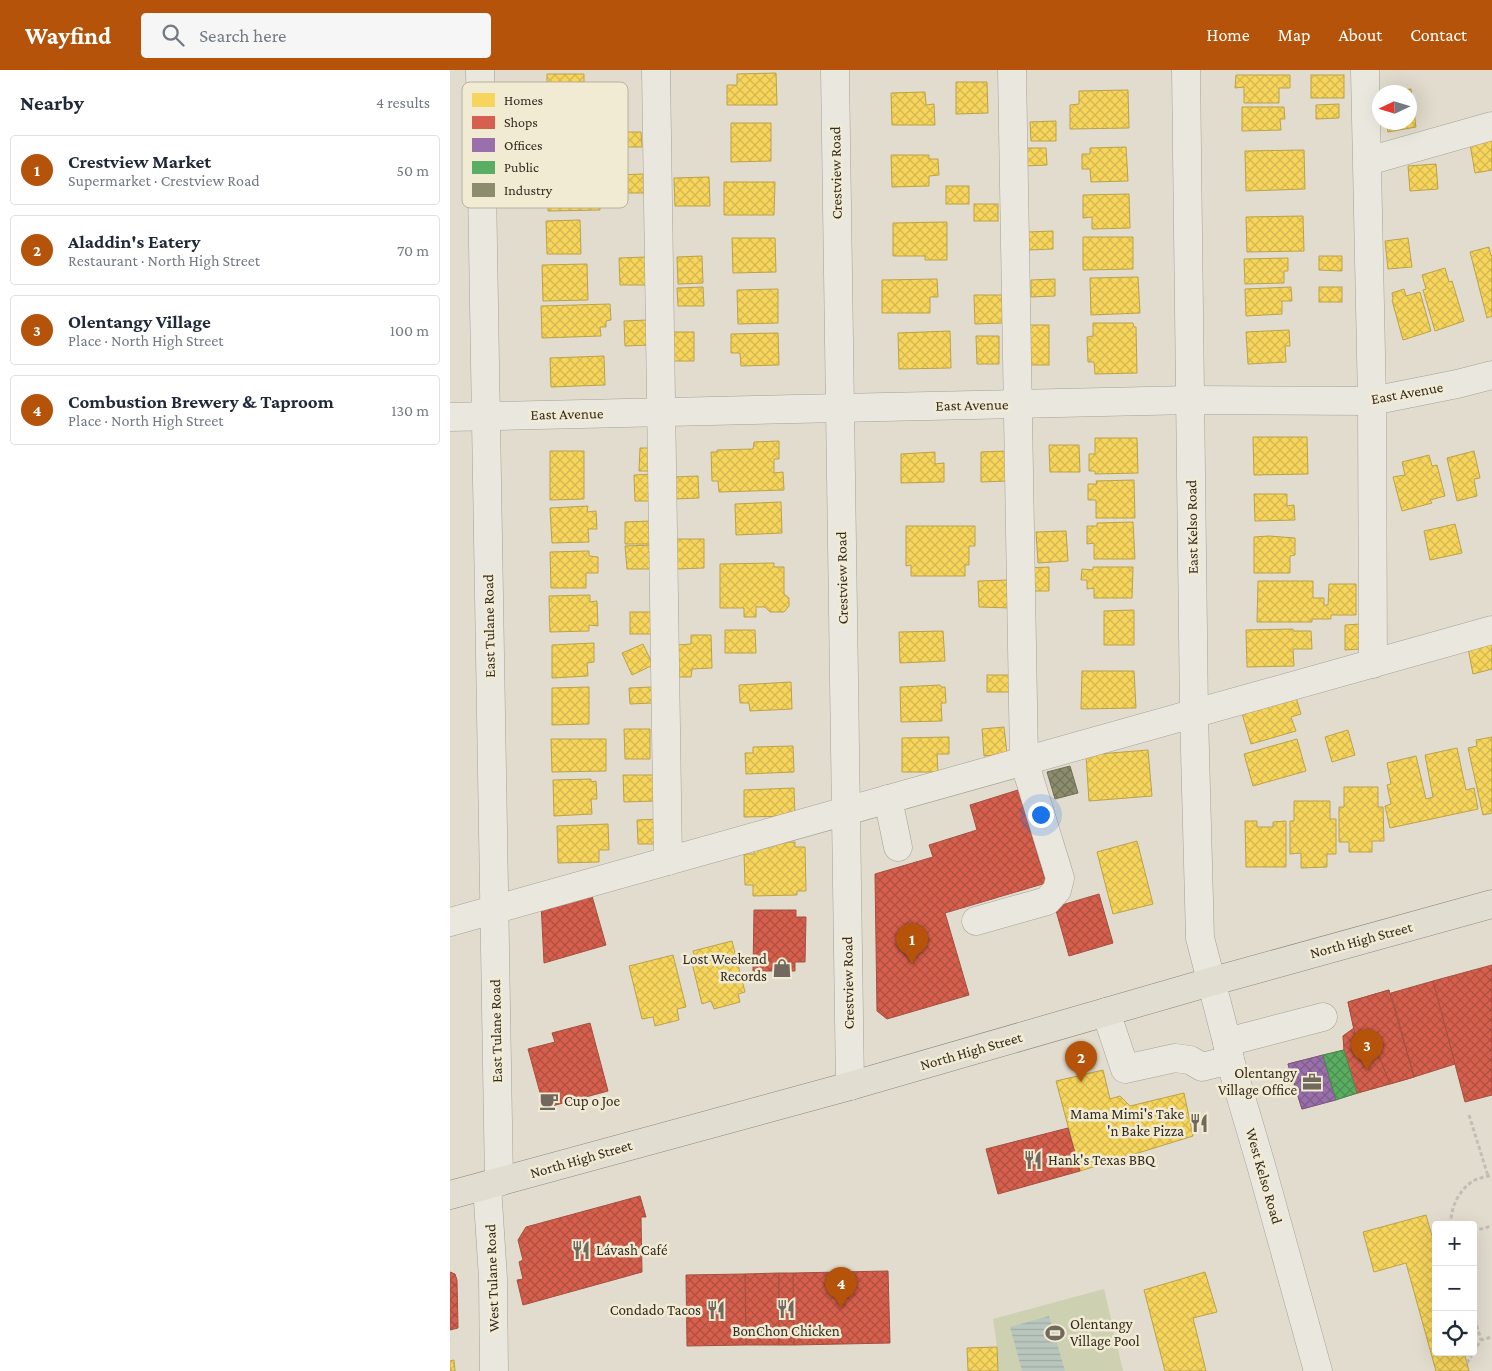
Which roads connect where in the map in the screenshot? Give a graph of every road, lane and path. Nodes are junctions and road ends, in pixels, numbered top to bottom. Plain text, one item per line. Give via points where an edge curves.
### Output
1 (656, 70) edge
2 (835, 70) edge
3 (1012, 70) edge
4 (1186, 70) edge
5 (1365, 70) edge
6 (1492, 126) edge
7 (1368, 161) junction
8 (482, 208) edge
9 (1492, 375) edge
10 (1191, 400) junction
11 (1372, 401) junction
12 (1018, 404) junction
13 (840, 408) junction
14 (661, 412) junction
15 (486, 416) junction
16 (450, 417) edge
17 (1492, 630) edge
18 (1373, 664) junction
19 (1194, 714) junction
20 (1024, 762) junction
21 (888, 799) junction
22 (846, 810) junction
23 (898, 847) dead end
24 (668, 861) junction
25 (1492, 904) edge
26 (494, 909) junction
27 (976, 921) dead end
28 (450, 922) edge
29 (1210, 982) junction
30 (1106, 1012) junction
31 (1323, 1017) dead end
32 (1228, 1051) junction
33 (850, 1086) junction
34 (1470, 1115) dead end
35 (1492, 1175) edge
36 (1488, 1176) junction
37 (493, 1184) junction
38 (450, 1195) edge
39 (1450, 1221) edge
40 (1492, 1226) edge
41 (1477, 1230) edge
42 (1477, 1326) edge
43 (1492, 1337) edge
44 (1481, 1340) junction
45 (1467, 1363) dead end
46 (494, 1371) edge
47 (1318, 1371) edge

1 - 14 street
2 - 13 street, Crestview Road
3 - 12 street
4 - 10 street, East Kelso Road
5 - 7 street
6 - 7 street
7 - 11 street
8 - 15 street, East Tulane Road
9 - 11 street, East Avenue
10 - 11 street, East Avenue
10 - 12 street, East Avenue
10 - 19 street, East Kelso Road
11 - 18 street
12 - 13 street, East Avenue
12 - 20 street
13 - 14 street, East Avenue
13 - 22 street, Crestview Road
14 - 15 street, East Avenue
14 - 24 street
15 - 16 street, East Avenue
15 - 26 street, East Tulane Road
17 - 18 street
18 - 19 street
19 - 20 street
19 - 29 street, East Kelso Road via 1199,922
20 - 21 street
20 - 27 street via 1060,878 1057,890 1047,901
21 - 22 street
21 - 23 street
22 - 24 street
22 - 33 street, Crestview Road
24 - 26 street
25 - 29 main road, North High Street
26 - 28 street
26 - 37 street, East Tulane Road
29 - 30 main road, North High Street
29 - 32 street, West Kelso Road
30 - 32 street via 1125,1069 1175,1058 1190,1060 1202,1067
30 - 33 main road, North High Street
31 - 32 street
32 - 47 street, West Kelso Road
33 - 37 main road, North High Street
34 - 36 path
35 - 36 path
36 - 39 path via 1473,1181 1456,1198
37 - 38 main road, North High Street
37 - 46 street, West Tulane Road
40 - 41 path
42 - 44 path
43 - 44 path
44 - 45 path

